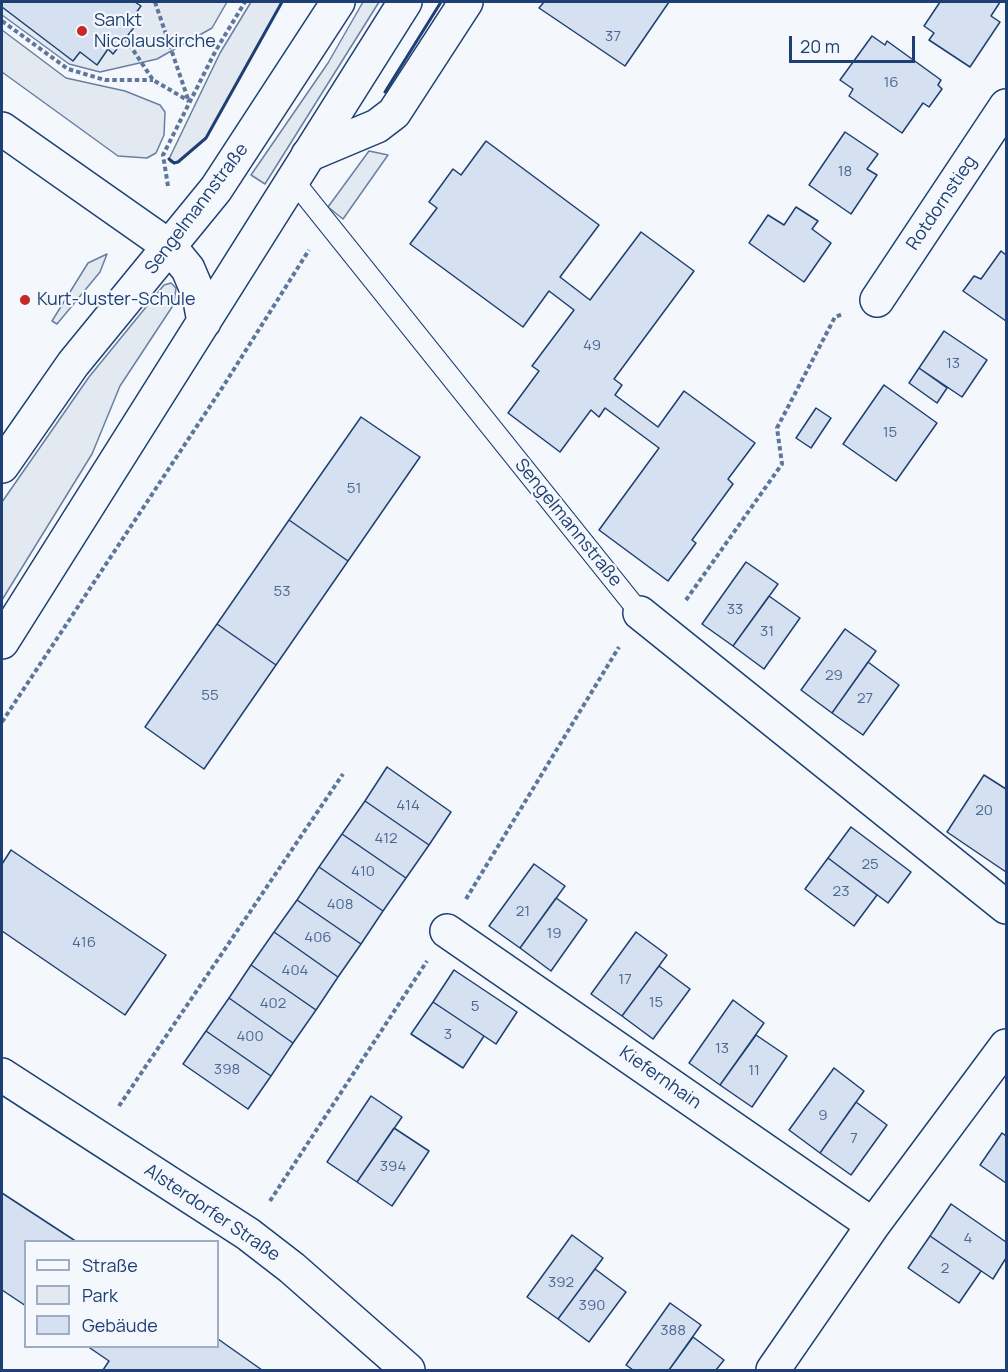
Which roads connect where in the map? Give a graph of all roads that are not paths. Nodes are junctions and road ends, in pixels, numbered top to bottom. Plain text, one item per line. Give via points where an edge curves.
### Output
1 (338, 2) edge
2 (405, 2) edge
3 (466, 2) edge
4 (1006, 106) edge
5 (2, 129) edge
6 (301, 168) junction
7 (170, 247) junction
8 (877, 300) dead end
9 (204, 321) junction
10 (2, 466) edge
11 (640, 613) joint
12 (2, 642) edge
13 (1006, 907) edge
14 (447, 931) dead end
15 (1006, 1046) edge
16 (2, 1075) edge
17 (873, 1225) junction
18 (408, 1371) edge
19 (773, 1371) edge

1 - 7 street, Sengelmannstraße via 235,163
2 - 6 street
3 - 6 street via 394,113
4 - 8 street, Rotdornstieg
5 - 7 street
6 - 9 street
6 - 11 lane, Sengelmannstraße via 326,220
7 - 9 street via 188,269
7 - 10 street, Sengelmannstraße via 73,364
9 - 12 street
11 - 13 street
14 - 17 street, Kiefernhain
15 - 17 street
16 - 18 street, Alsterdorfer Straße via 274,1255
17 - 19 street

